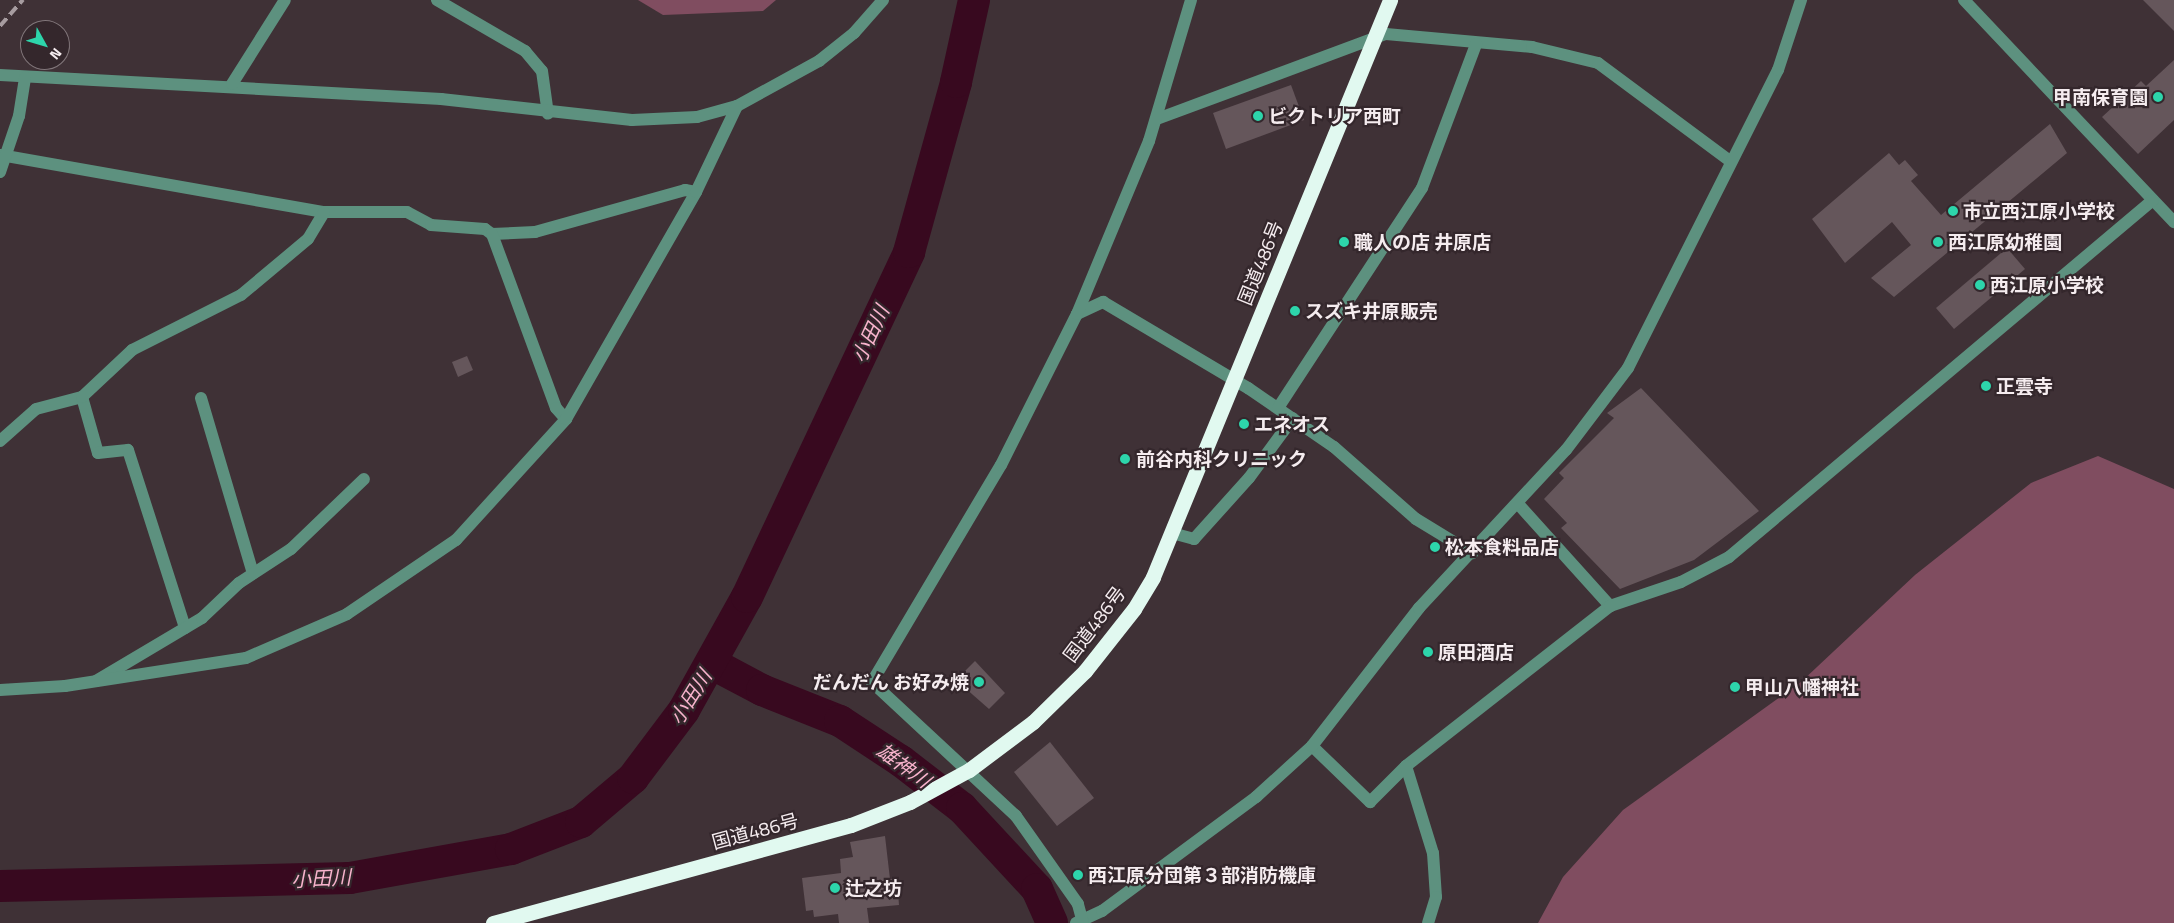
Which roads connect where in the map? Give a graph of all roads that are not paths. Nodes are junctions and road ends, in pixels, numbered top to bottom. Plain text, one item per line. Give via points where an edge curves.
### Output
1 (286, 0) edge
2 (437, 0) edge
3 (883, 0) edge
4 (1191, 0) edge
5 (1390, 0) edge
6 (1801, 0) edge
7 (1964, 0) edge
8 (1374, 38) junction
9 (1476, 44) junction
10 (0, 75) edge
11 (25, 77) junction
12 (232, 84) junction
13 (737, 106) junction
14 (548, 114) junction
15 (1157, 119) junction
16 (3, 156) edge
17 (1730, 161) junction
18 (0, 172) edge
19 (696, 192) junction
20 (2153, 200) junction
21 (324, 212) junction
22 (2174, 222) edge
23 (492, 234) junction
24 (1078, 314) junction
25 (1233, 381) junction
26 (82, 397) junction
27 (201, 398) dead end
28 (1278, 408) junction
29 (1293, 418) junction
30 (566, 419) junction
31 (0, 441) edge
32 (364, 479) dead end
33 (1520, 506) junction
34 (1172, 533) junction
35 (1472, 553) junction
36 (252, 573) junction
37 (1610, 606) junction
38 (185, 628) junction
39 (95, 682) junction
40 (0, 690) edge
41 (1312, 746) junction
42 (1406, 766) junction
43 (965, 772) junction
44 (1080, 922) edge
45 (493, 923) edge
46 (1428, 923) edge

1 - 12 street
2 - 14 street via 525,51 542,71
3 - 13 street via 854,33 819,61
4 - 15 street
5 - 8 highway, 国道486号
6 - 17 street via 1778,70
7 - 20 street
8 - 9 street via 1386,34
8 - 15 street
8 - 25 highway, 国道486号
9 - 17 street via 1532,47 1598,63
9 - 28 street via 1422,188
10 - 11 street
11 - 12 street
11 - 16 street via 19,116
12 - 14 street via 441,99
13 - 14 street via 697,117 641,120
13 - 19 street
15 - 24 street
16 - 18 street
16 - 21 street
17 - 33 street via 1628,368
19 - 23 street via 685,190 535,232
19 - 30 street
20 - 22 street
20 - 37 street via 1729,558 1681,582
21 - 23 street via 407,212 431,225 485,229
21 - 26 street via 308,239 273,271 241,295 132,350
23 - 30 street via 556,408
24 - 25 street via 1102,302
24 - 43 street via 1001,465 872,682
25 - 28 street
25 - 34 highway, 国道486号
26 - 31 street via 36,409
26 - 38 street via 98,453 128,450
27 - 36 street
28 - 29 street
29 - 34 street via 1248,478 1194,539
29 - 35 street via 1334,446 1416,519
30 - 39 street via 456,540 347,614 246,658
32 - 36 street via 291,549
33 - 35 street
33 - 37 street
34 - 43 highway, 国道486号 via 1134,609 1085,671 1033,722
35 - 41 street via 1378,657
36 - 38 street
37 - 42 street
38 - 39 street
39 - 40 street
41 - 42 street via 1370,802
41 - 44 street via 1256,797 1102,911
42 - 46 street via 1433,853 1436,897
43 - 44 street via 1016,816 1061,877
43 - 45 highway, 国道486号 via 910,802 851,825

